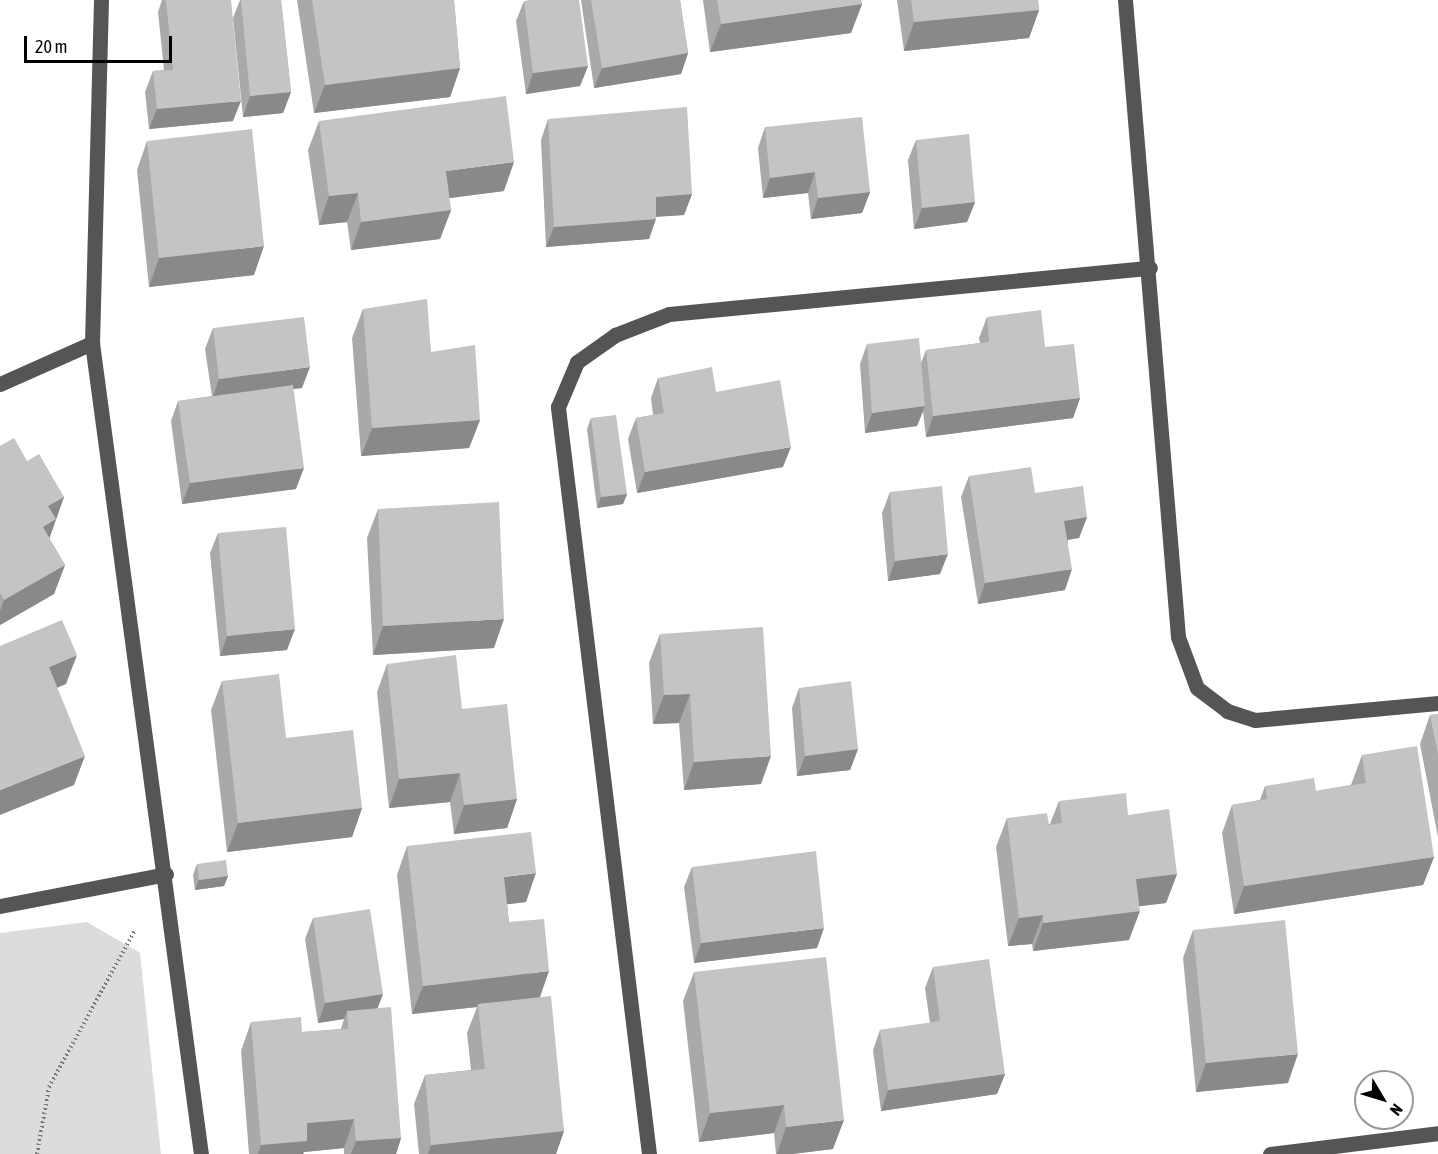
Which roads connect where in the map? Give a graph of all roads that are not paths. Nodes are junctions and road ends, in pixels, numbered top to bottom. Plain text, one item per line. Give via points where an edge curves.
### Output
1 (100, 0) edge
2 (1125, 0) edge
3 (1150, 268) junction
4 (92, 343) junction
5 (0, 384) edge
6 (1438, 703) edge
7 (166, 874) junction
8 (0, 906) edge
9 (1438, 1133) edge
10 (201, 1154) edge
11 (649, 1154) edge
12 (1270, 1154) edge

1 - 4 street
2 - 3 street
3 - 6 street via 1178,637 1197,688 1227,711 1255,720
3 - 11 street via 669,314 615,334 577,362 558,407
4 - 5 street
4 - 7 street
7 - 8 street
7 - 10 street
9 - 12 street

